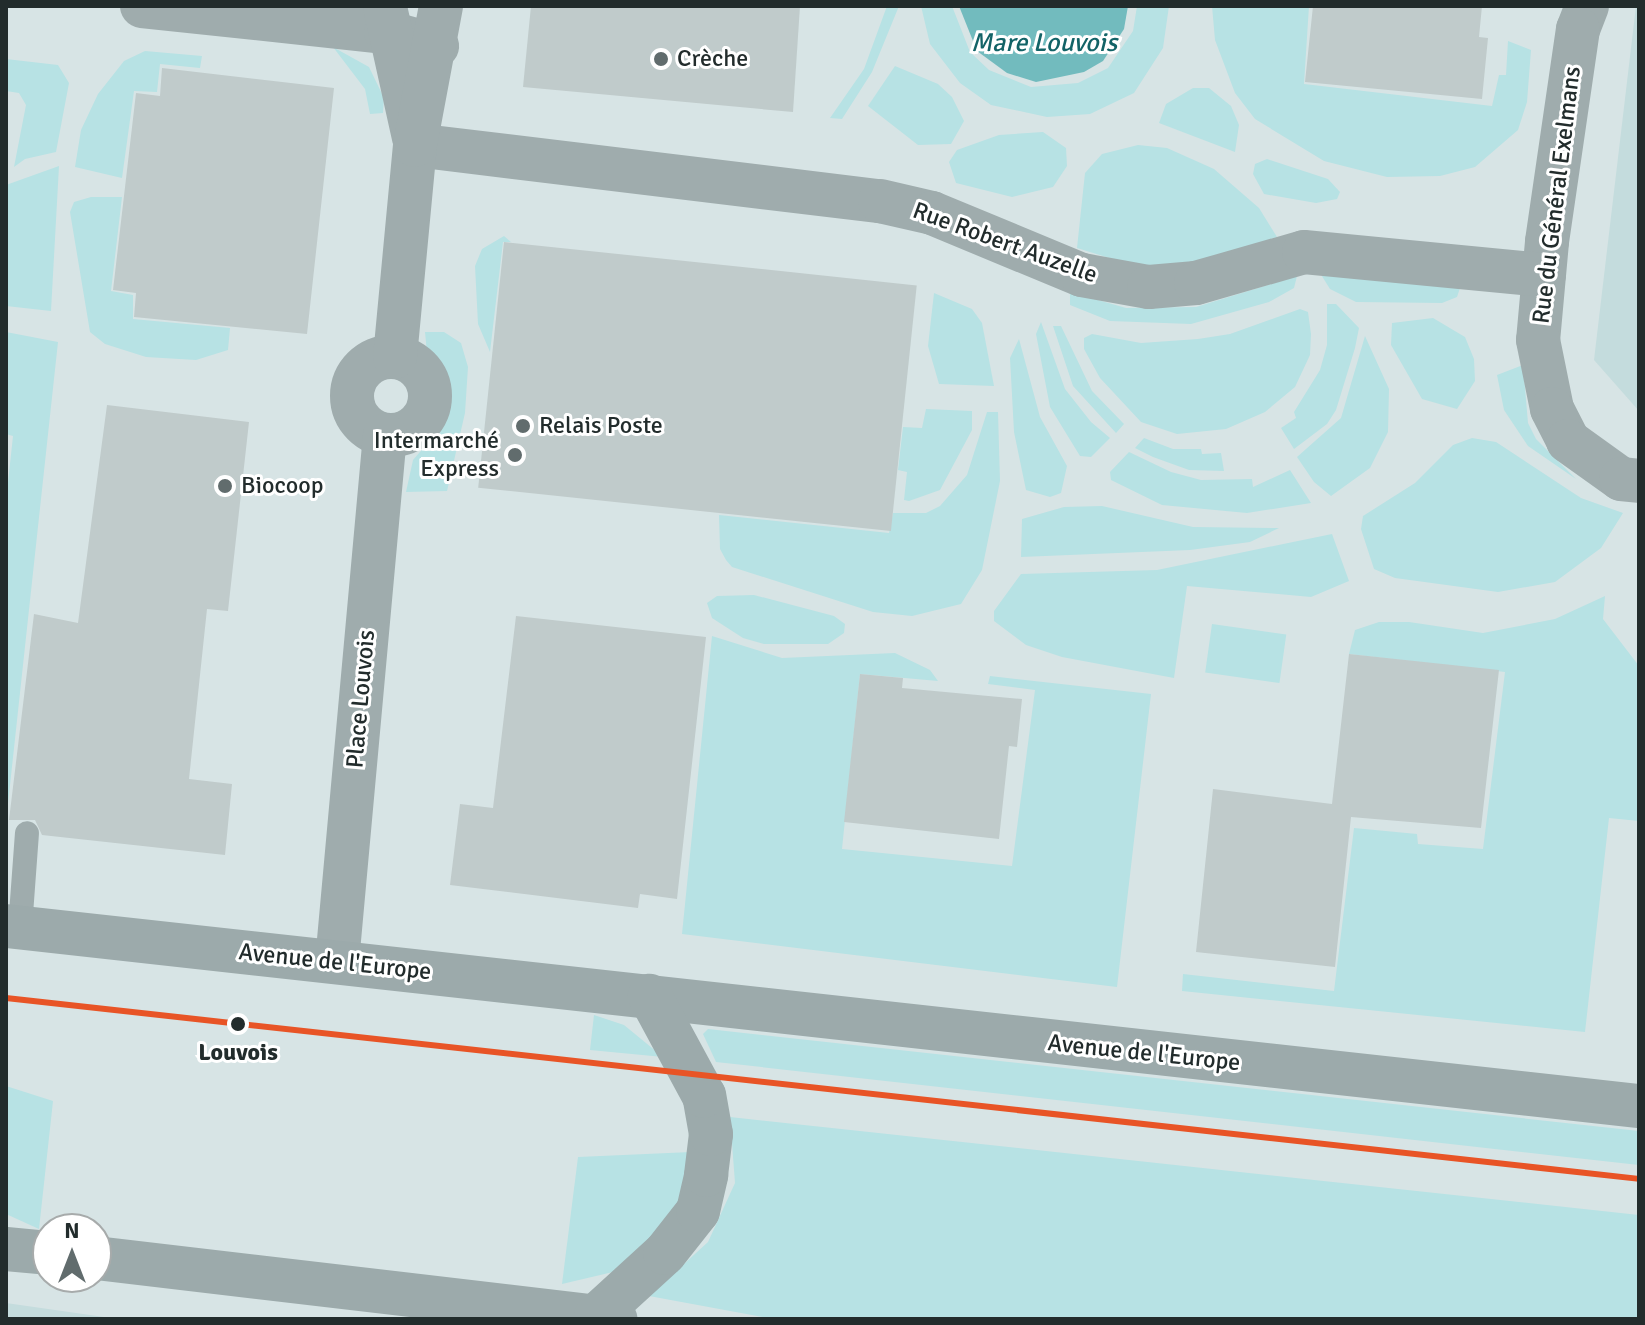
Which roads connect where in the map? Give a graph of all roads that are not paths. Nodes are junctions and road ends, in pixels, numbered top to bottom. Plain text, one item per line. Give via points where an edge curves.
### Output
1 (142, 6) edge
2 (1587, 6) edge
3 (385, 19) edge
4 (439, 26) edge
5 (415, 145) junction
6 (1544, 275) junction
7 (1639, 481) edge
8 (27, 833) dead end
9 (11, 932) edge
10 (337, 962) junction
11 (650, 996) junction
12 (1639, 1106) edge
13 (6, 1249) edge
14 (32, 1251) edge
15 (112, 1260) edge
16 (606, 1317) edge

1 - 3 street
2 - 6 street, Rue du Général Exelmans via 1578,29
3 - 4 street
3 - 5 street
4 - 5 street
5 - 6 street, Rue Robert Auzelle via 880,201 932,213 1082,275 1149,287 1196,283 1304,252
5 - 10 street, Place Louvois via 395,357 369,363 359,372 351,397 361,423 385,435
6 - 7 street, Rue du Général Exelmans via 1538,340 1552,409 1568,441 1621,479
8 - 9 lane
9 - 10 main road, Avenue de l'Europe
10 - 11 main road, Avenue de l'Europe
11 - 12 main road, Avenue de l'Europe
11 - 16 main road via 704,1096 711,1134 706,1175 698,1211
13 - 14 main road
15 - 16 main road

